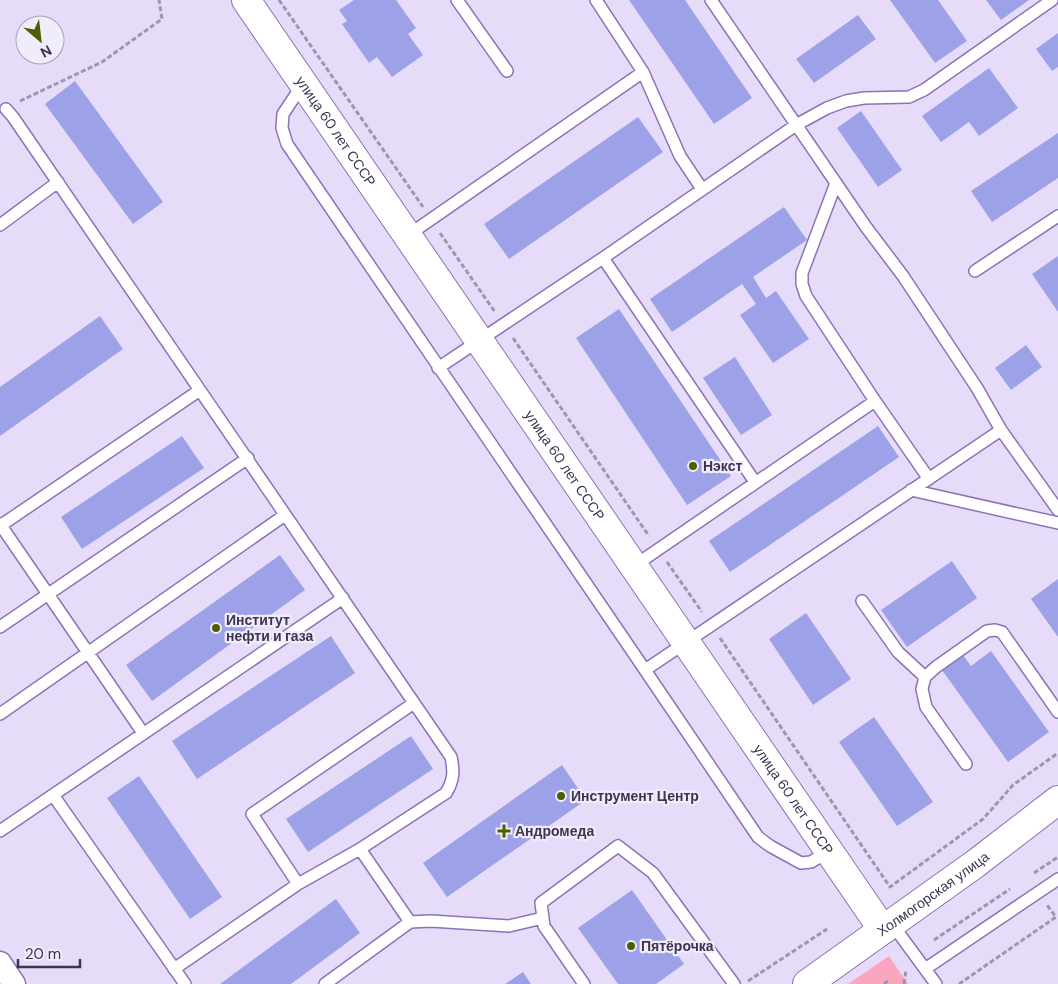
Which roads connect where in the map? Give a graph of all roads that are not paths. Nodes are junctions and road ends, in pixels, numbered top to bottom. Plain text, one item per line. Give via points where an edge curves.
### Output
1 (246, 0) edge
2 (457, 0) edge
3 (596, 0) edge
4 (711, 0) edge
5 (1052, 0) edge
6 (507, 71) dead end
7 (643, 72) junction
8 (303, 84) junction
9 (6, 109) road end
10 (796, 124) junction
11 (58, 182) junction
12 (836, 183) junction
13 (702, 189) junction
14 (1058, 216) edge
15 (0, 225) edge
16 (407, 236) junction
17 (603, 258) junction
18 (975, 271) dead end
19 (479, 341) junction
20 (438, 368) junction
21 (200, 390) junction
22 (875, 401) junction
23 (1001, 430) junction
24 (248, 458) junction
25 (928, 479) junction
26 (755, 482) junction
27 (911, 490) junction
28 (1058, 510) edge
29 (286, 515) junction
30 (1058, 523) edge
31 (0, 525) edge
32 (634, 566) junction
33 (48, 594) junction
34 (343, 598) junction
35 (862, 600) dead end
36 (0, 627) edge
37 (686, 641) junction
38 (88, 654) junction
39 (645, 670) junction
40 (925, 677) junction
41 (414, 702) junction
42 (1058, 712) edge
43 (0, 714) edge
44 (143, 733) junction
45 (966, 764) dead end
46 (53, 795) junction
47 (1058, 800) edge
48 (0, 831) edge
49 (360, 849) junction
50 (830, 851) junction
51 (1058, 879) edge
52 (298, 884) junction
53 (543, 918) junction
54 (410, 922) junction
55 (888, 927) junction
56 (0, 963) edge
57 (174, 969) junction
58 (925, 969) junction
59 (14, 984) edge
60 (185, 984) edge
61 (325, 984) edge
62 (584, 984) edge
63 (734, 984) edge
64 (807, 984) edge
65 (936, 984) edge

1 - 8 main road, улица 60 лет СССР
2 - 6 lane
3 - 7 lane
4 - 10 lane
5 - 10 lane via 924,90 909,97 846,101
7 - 13 lane via 680,156
7 - 16 lane
8 - 16 main road, улица 60 лет СССР
8 - 20 lane via 283,114 282,128 287,144
9 - 11 lane
10 - 12 lane
10 - 13 lane
11 - 15 lane
11 - 21 lane
12 - 22 lane via 802,273 802,284 806,296
12 - 23 lane via 903,276
13 - 17 lane
14 - 18 lane
16 - 19 main road, улица 60 лет СССР
17 - 19 lane
17 - 26 lane
19 - 20 lane
19 - 32 main road, улица 60 лет СССР
20 - 39 lane
21 - 24 lane
21 - 31 lane
22 - 25 lane
22 - 26 lane
23 - 25 lane
23 - 28 lane
24 - 29 lane
24 - 33 lane
25 - 27 lane
26 - 32 lane
27 - 30 lane
27 - 37 lane
29 - 34 lane
29 - 38 lane
31 - 33 lane
32 - 37 main road, улица 60 лет СССР
33 - 36 lane
33 - 38 lane
34 - 41 lane
34 - 44 lane
35 - 40 lane via 898,652
37 - 39 lane
37 - 50 main road, улица 60 лет СССР
38 - 43 lane
38 - 44 lane
39 - 50 lane via 758,837 800,863 811,862
40 - 42 lane via 987,631 995,630 1002,632
40 - 45 lane via 922,689 926,707
41 - 49 lane via 451,757 452,782 446,793
41 - 52 lane via 252,814
44 - 46 lane
46 - 48 lane
46 - 57 lane
47 - 55 main road, Холмогорская улица
49 - 52 lane
49 - 54 lane
50 - 55 main road, улица 60 лет СССР
51 - 58 lane
52 - 57 lane
53 - 54 lane via 509,926
53 - 62 lane via 544,926
53 - 63 lane via 541,903 618,846 653,873
54 - 61 lane
55 - 58 lane
55 - 64 main road, Холмогорская улица
56 - 59 street
57 - 60 lane
58 - 65 lane

